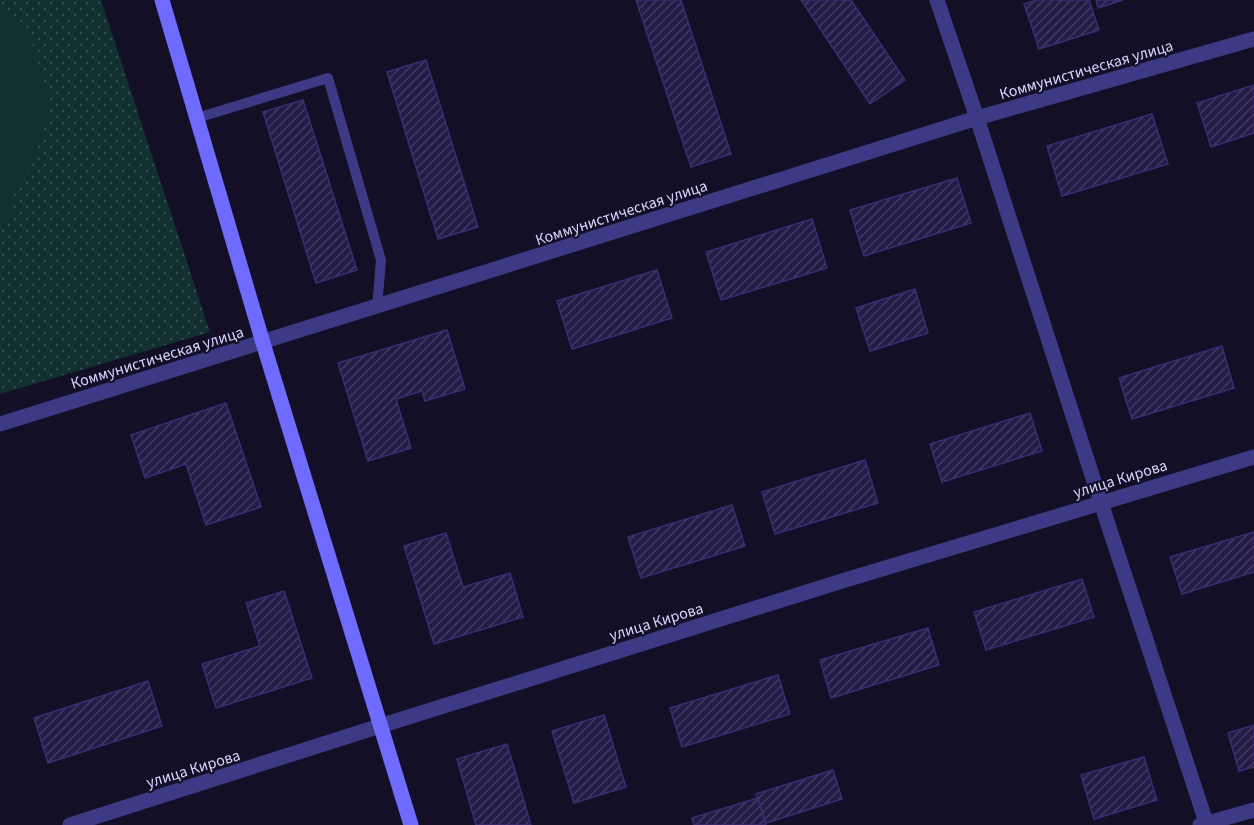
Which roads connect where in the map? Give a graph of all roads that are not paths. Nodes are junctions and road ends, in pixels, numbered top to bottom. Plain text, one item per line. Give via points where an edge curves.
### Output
1 (162, 0) edge
2 (937, 0) edge
3 (1254, 39) edge
4 (197, 118) junction
5 (977, 118) junction
6 (377, 308) junction
7 (263, 343) junction
8 (0, 424) edge
9 (1254, 457) edge
10 (1101, 503) junction
11 (380, 726) junction
12 (1254, 810) edge
13 (1205, 824) edge
14 (70, 825) edge
15 (411, 825) edge

1 - 4 main road
2 - 5 street
3 - 5 street, Коммунистическая улица
4 - 6 lane via 328,78 381,260
4 - 7 main road
5 - 6 street, Коммунистическая улица
5 - 10 street
6 - 7 street, Коммунистическая улица
7 - 8 street, Коммунистическая улица
7 - 11 main road
9 - 10 street, улица Кирова
10 - 11 street, улица Кирова
10 - 13 street
11 - 14 street, улица Кирова
11 - 15 main road
12 - 13 street

